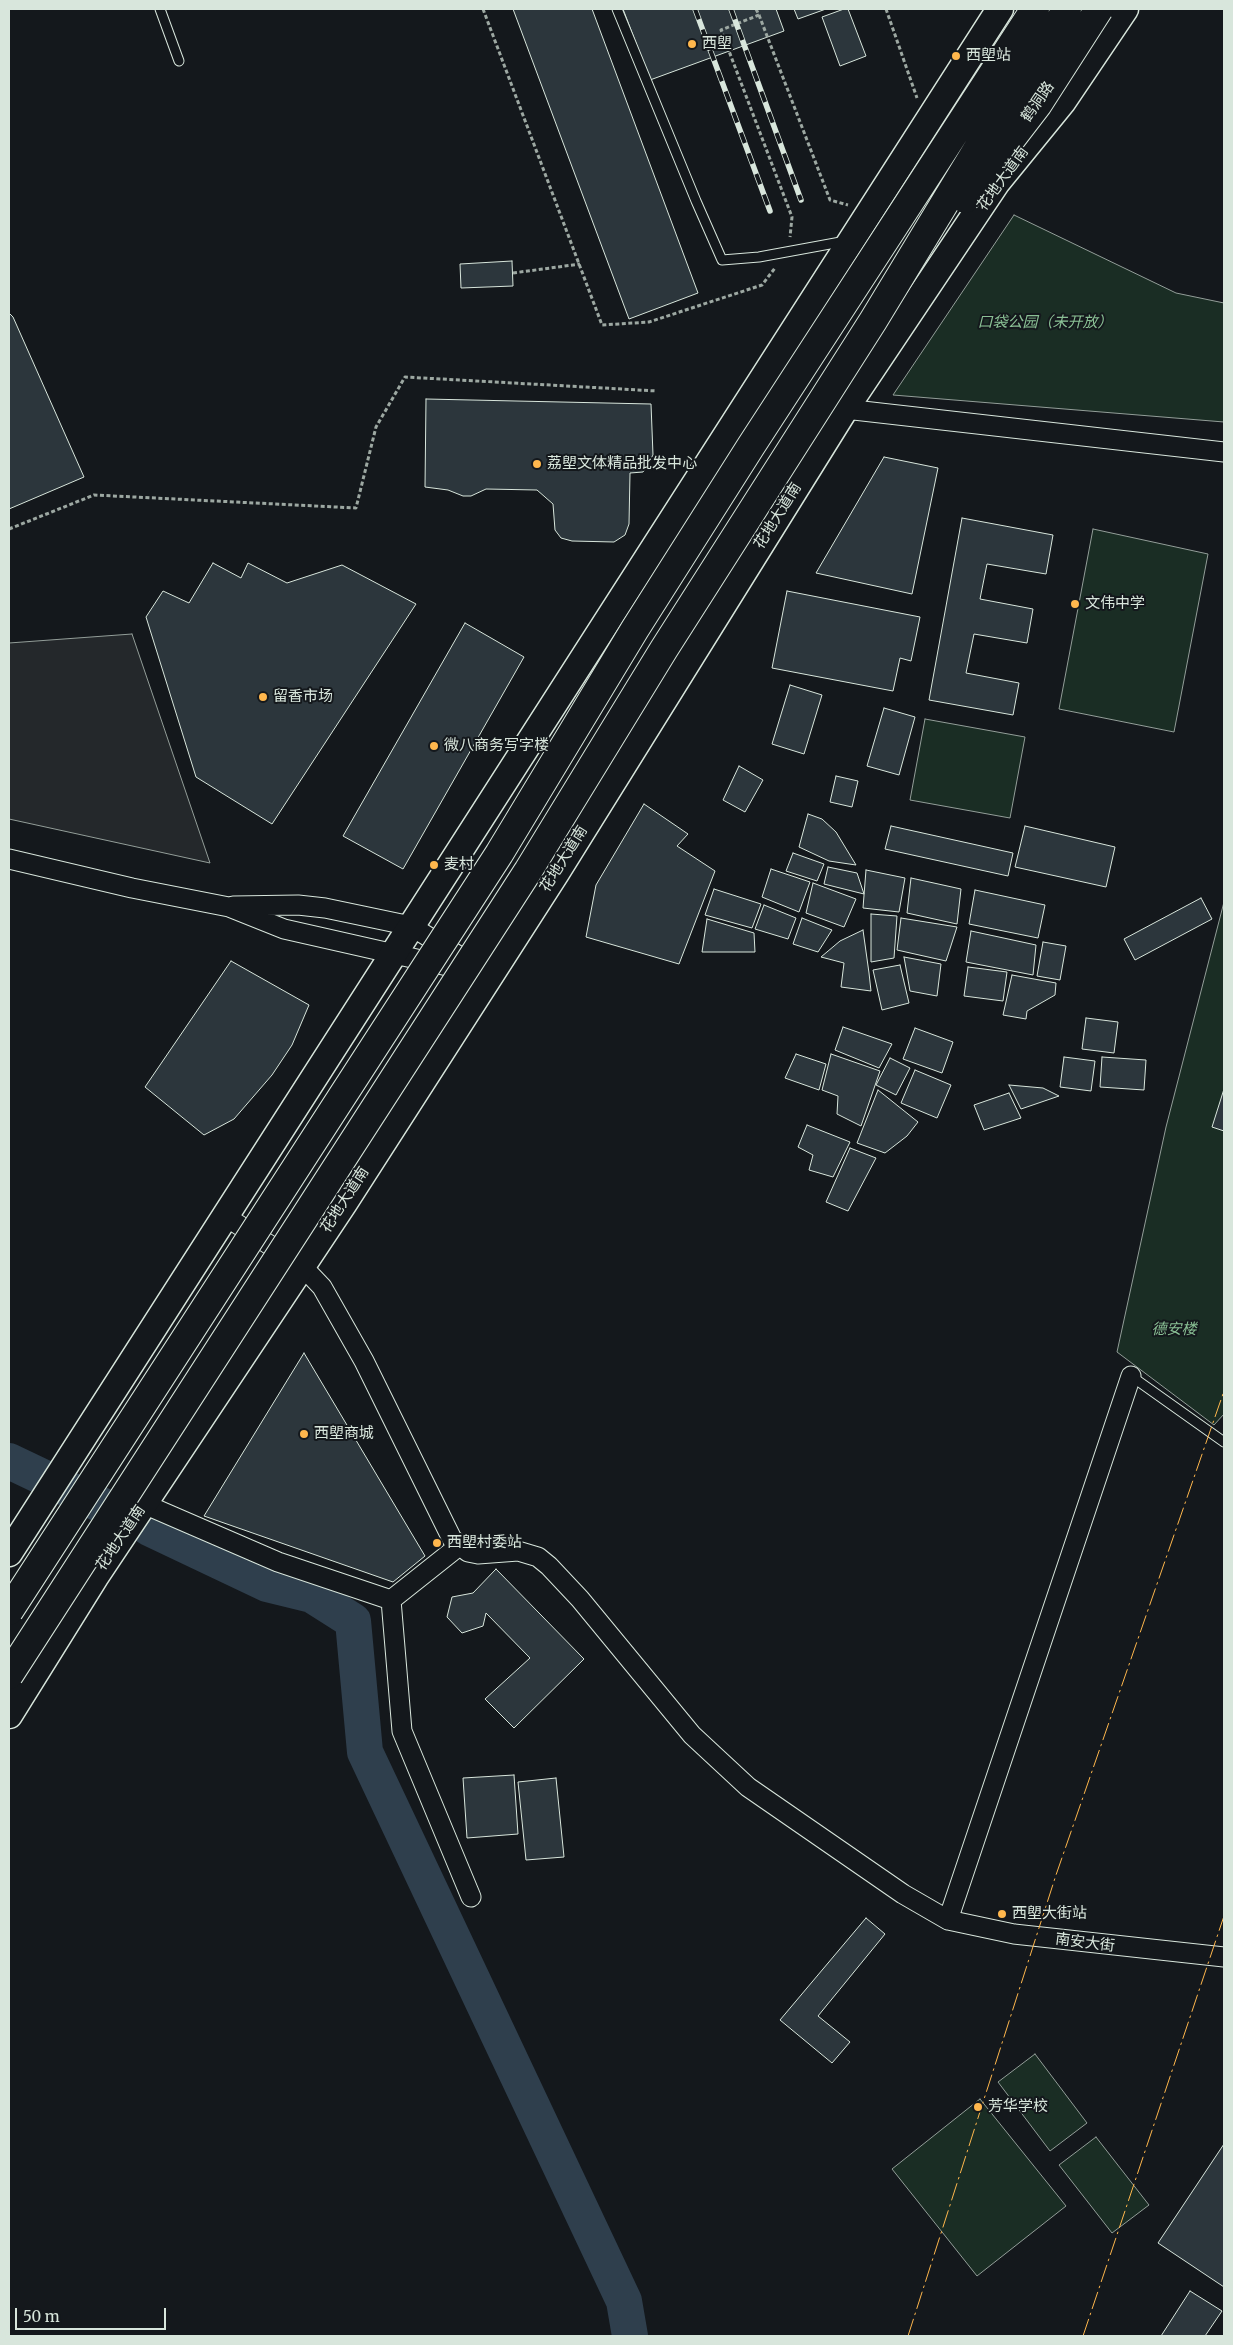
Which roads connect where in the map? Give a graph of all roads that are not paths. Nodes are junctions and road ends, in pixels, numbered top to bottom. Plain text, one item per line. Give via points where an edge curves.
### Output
1 (160, 9) edge
2 (618, 9) edge
3 (1000, 9) edge
4 (1035, 9) edge
5 (1067, 9) edge
6 (1099, 9) edge
7 (1125, 9) edge
8 (975, 48) junction
9 (180, 61) dead end
10 (943, 97) junction
11 (1063, 100) junction
12 (852, 240) junction
13 (880, 309) junction
14 (845, 409) junction
15 (1224, 452) edge
16 (9, 859) edge
17 (229, 906) junction
18 (411, 926) junction
19 (393, 954) junction
20 (490, 975) junction
21 (225, 1216) junction
22 (302, 1266) junction
23 (1131, 1376) joint
24 (1224, 1442) edge
25 (144, 1504) junction
26 (459, 1546) junction
27 (11, 1550) edge
28 (391, 1600) junction
29 (9, 1611) edge
30 (9, 1675) edge
31 (9, 1715) edge
32 (471, 1897) dead end
33 (948, 1920) junction
34 (1224, 1957) edge

1 - 9 lane
2 - 12 lane via 722,260
3 - 8 main road, 花地大道南
4 - 29 main road, bridge via 751,446 635,629 499,854
5 - 8 street, 花地大道南 via 1020,78 1002,90 994,92 977,85 970,67
5 - 13 main road, 花地大道南, bridge
6 - 13 main road, 鹤洞路, bridge via 1038,104
7 - 11 main road, 花地大道南
8 - 10 main road, 花地大道南
10 - 11 main road via 984,120 999,123 1045,113
10 - 12 main road, 花地大道南
11 - 14 main road, 花地大道南 via 997,182
12 - 18 main road, 花地大道南
13 - 30 main road, 花地大道南, bridge via 664,649 528,871
14 - 15 street
14 - 20 main road, 花地大道南
16 - 17 street via 132,888
17 - 18 street via 298,905
17 - 19 street via 284,929
18 - 19 main road, 花地大道南
18 - 20 street
19 - 20 street
19 - 21 main road, 花地大道南
20 - 22 main road, 花地大道南
21 - 22 street
21 - 27 main road, 花地大道南
22 - 25 main road, 花地大道南
22 - 26 street via 322,1288 346,1326 452,1539
23 - 24 lane
23 - 33 street
25 - 28 street via 278,1562
25 - 31 main road, 花地大道南
26 - 28 street
26 - 33 street, 南安大街 via 478,1554 518,1551 538,1557 580,1598 686,1729 716,1760 748,1787 903,1894
28 - 32 street via 402,1731
33 - 34 street, 南安大街 via 1014,1934

